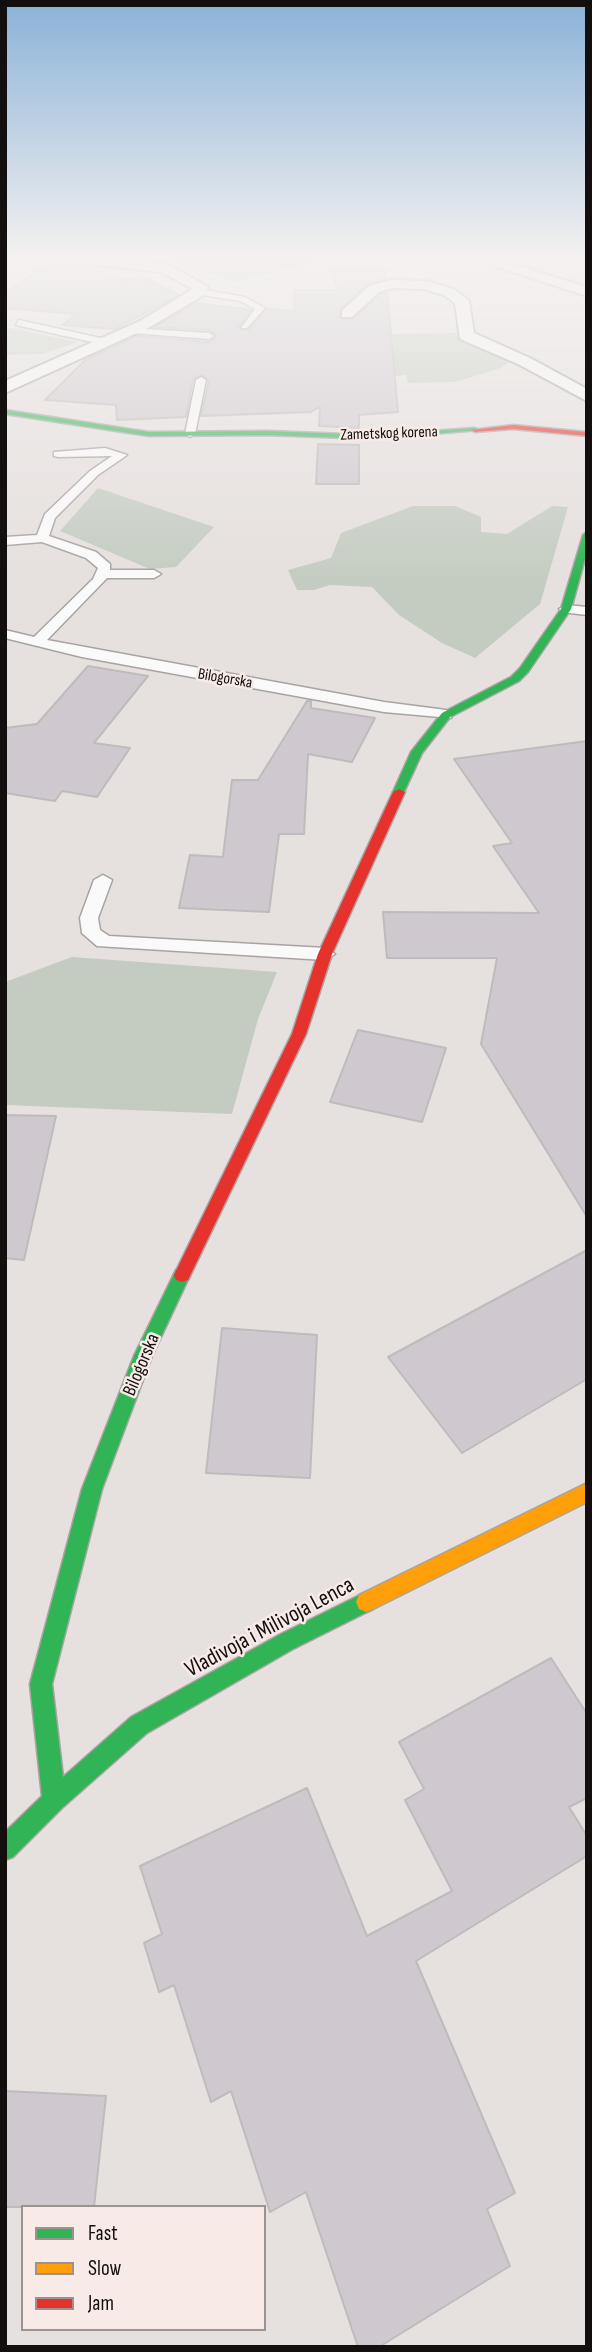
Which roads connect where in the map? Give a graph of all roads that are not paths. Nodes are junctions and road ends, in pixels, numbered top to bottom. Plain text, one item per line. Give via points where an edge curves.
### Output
1 (58, 364) edge
2 (531, 364) edge
3 (201, 380) dead end
4 (5, 388) edge
5 (587, 396) edge
6 (5, 412) edge
7 (190, 434) junction
8 (587, 434) edge
9 (58, 454) dead end
10 (587, 535) edge
11 (41, 538) junction
12 (5, 541) edge
13 (103, 574) junction
14 (154, 574) dead end
15 (566, 609) junction
16 (587, 611) edge
17 (5, 635) edge
18 (37, 642) junction
19 (446, 715) junction
20 (103, 880) dead end
21 (325, 954) junction
22 (587, 1492) edge
23 (54, 1800) junction
24 (5, 1849) edge

1 - 4 street
2 - 5 street
3 - 7 lane
6 - 7 street, Zametskog korena via 118,431
7 - 8 street, Zametskog korena via 373,437 526,427
9 - 11 lane via 105,451 121,455 94,473 49,517
10 - 15 street, Bilogorska
11 - 12 lane
11 - 13 lane via 92,555 105,567
13 - 14 lane
13 - 18 lane
15 - 16 lane
15 - 19 street, Bilogorska via 515,679
17 - 18 lane, Bilogorska
18 - 19 lane, Bilogorska
19 - 21 street, Bilogorska via 417,752
20 - 21 lane via 89,918 91,933 104,942
21 - 23 street, Bilogorska via 299,1034 144,1356 92,1489 41,1684
22 - 23 street, Vladivoja i Milivoja Lenca via 286,1642 139,1725
23 - 24 street, Vladivoja i Milivoja Lenca

